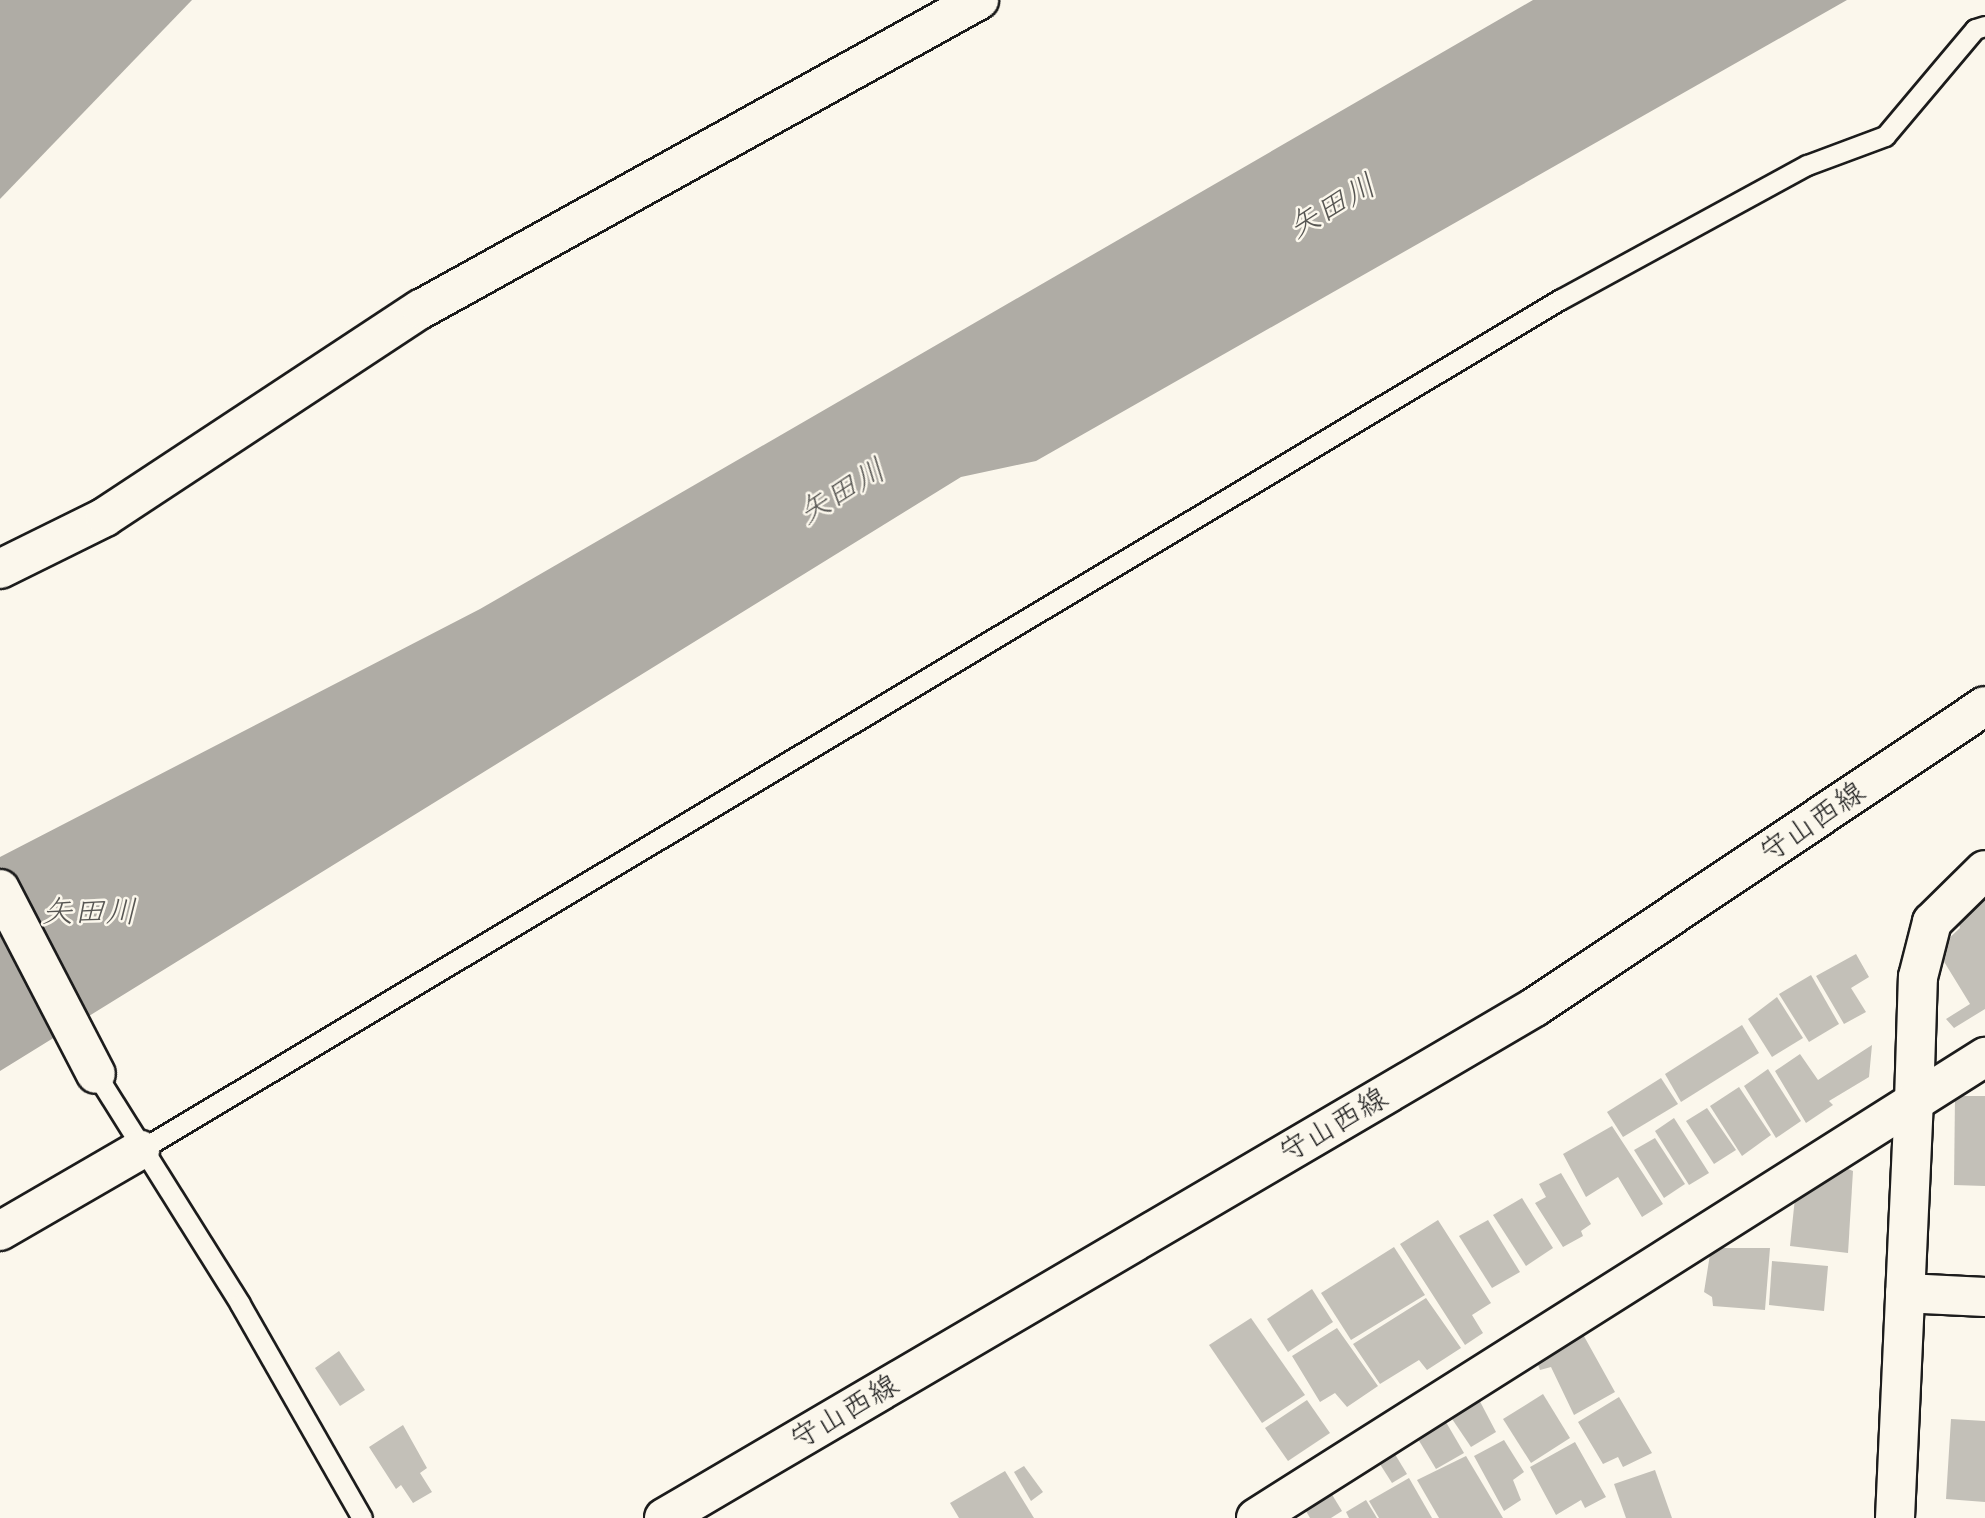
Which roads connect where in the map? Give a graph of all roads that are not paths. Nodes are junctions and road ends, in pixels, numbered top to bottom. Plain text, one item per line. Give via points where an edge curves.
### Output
1 (979, 0) edge
2 (1985, 26) edge
3 (0, 569) edge
4 (1985, 706) edge
5 (1985, 870) edge
6 (0, 889) edge
7 (1985, 1056) edge
8 (96, 1074) joint
9 (1914, 1102) junction
10 (140, 1150) junction
11 (0, 1231) edge
12 (1905, 1293) junction
13 (1985, 1297) edge
14 (362, 1518) edge
15 (664, 1518) edge
16 (1256, 1518) edge
17 (1895, 1518) edge

1 - 3 street via 421,309 105,517
2 - 10 lane via 1975,29 1885,136 1807,165 1561,299
4 - 15 street, 守山西線 via 1535,1007
5 - 9 street via 1932,922 1918,977
6 - 8 street
7 - 9 street
8 - 10 lane
9 - 12 street
9 - 16 street
10 - 11 street
10 - 14 lane via 240,1304
12 - 13 street
12 - 17 street

